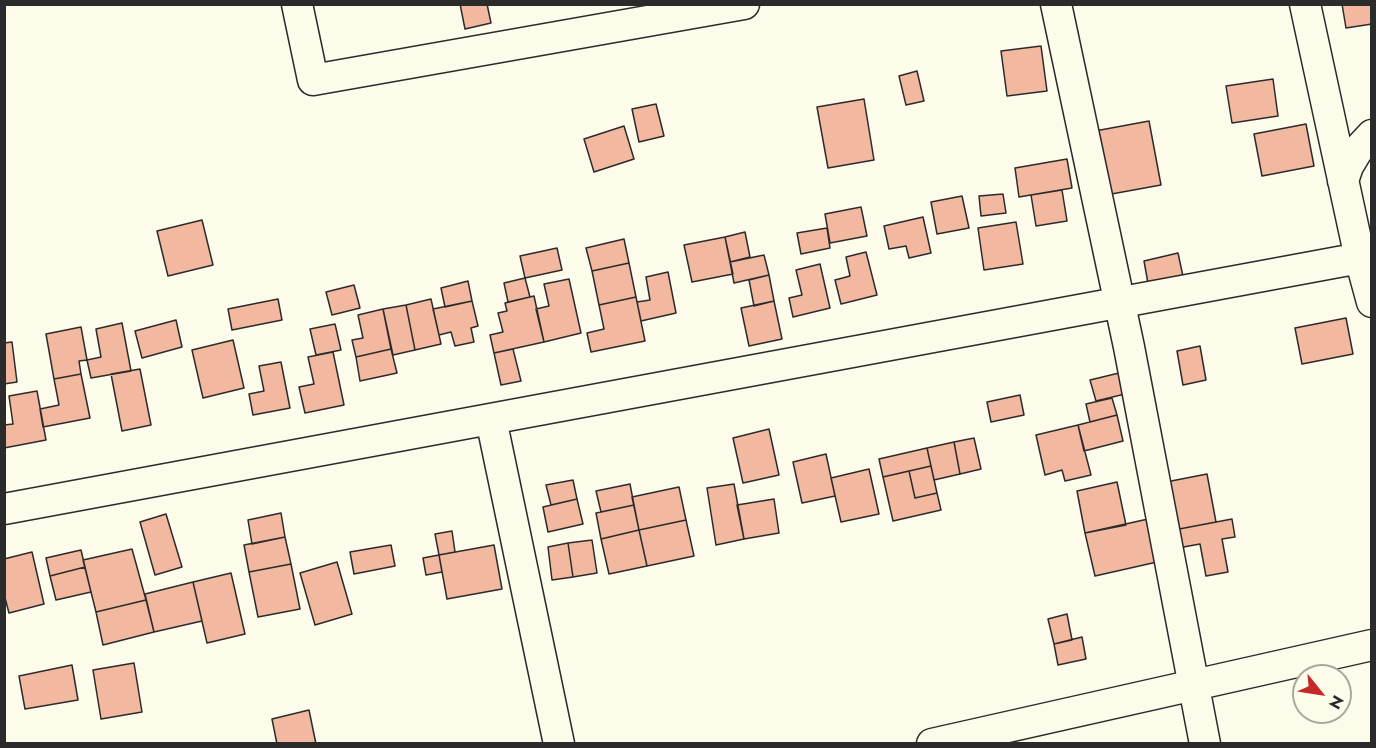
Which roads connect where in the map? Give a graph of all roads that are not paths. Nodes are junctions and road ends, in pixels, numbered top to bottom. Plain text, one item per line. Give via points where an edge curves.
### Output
1 (297, 4) edge
2 (744, 4) edge
3 (1056, 4) edge
4 (1305, 4) edge
5 (694, 9) edge
6 (1371, 135) edge
7 (1343, 181) junction
8 (1360, 258) junction
9 (1120, 302) junction
10 (1371, 302) edge
11 (491, 419) junction
12 (4, 509) edge
13 (1371, 645) edge
14 (1193, 685) junction
15 (559, 744) edge
16 (932, 744) edge
17 (1205, 744) edge

1 - 5 street via 313,81
2 - 5 street
3 - 9 street
4 - 7 street
6 - 7 street via 1348,166
7 - 8 street
8 - 9 street
8 - 10 street
9 - 11 street
9 - 14 street
11 - 12 street
11 - 15 street
13 - 14 street
14 - 16 street
14 - 17 street

